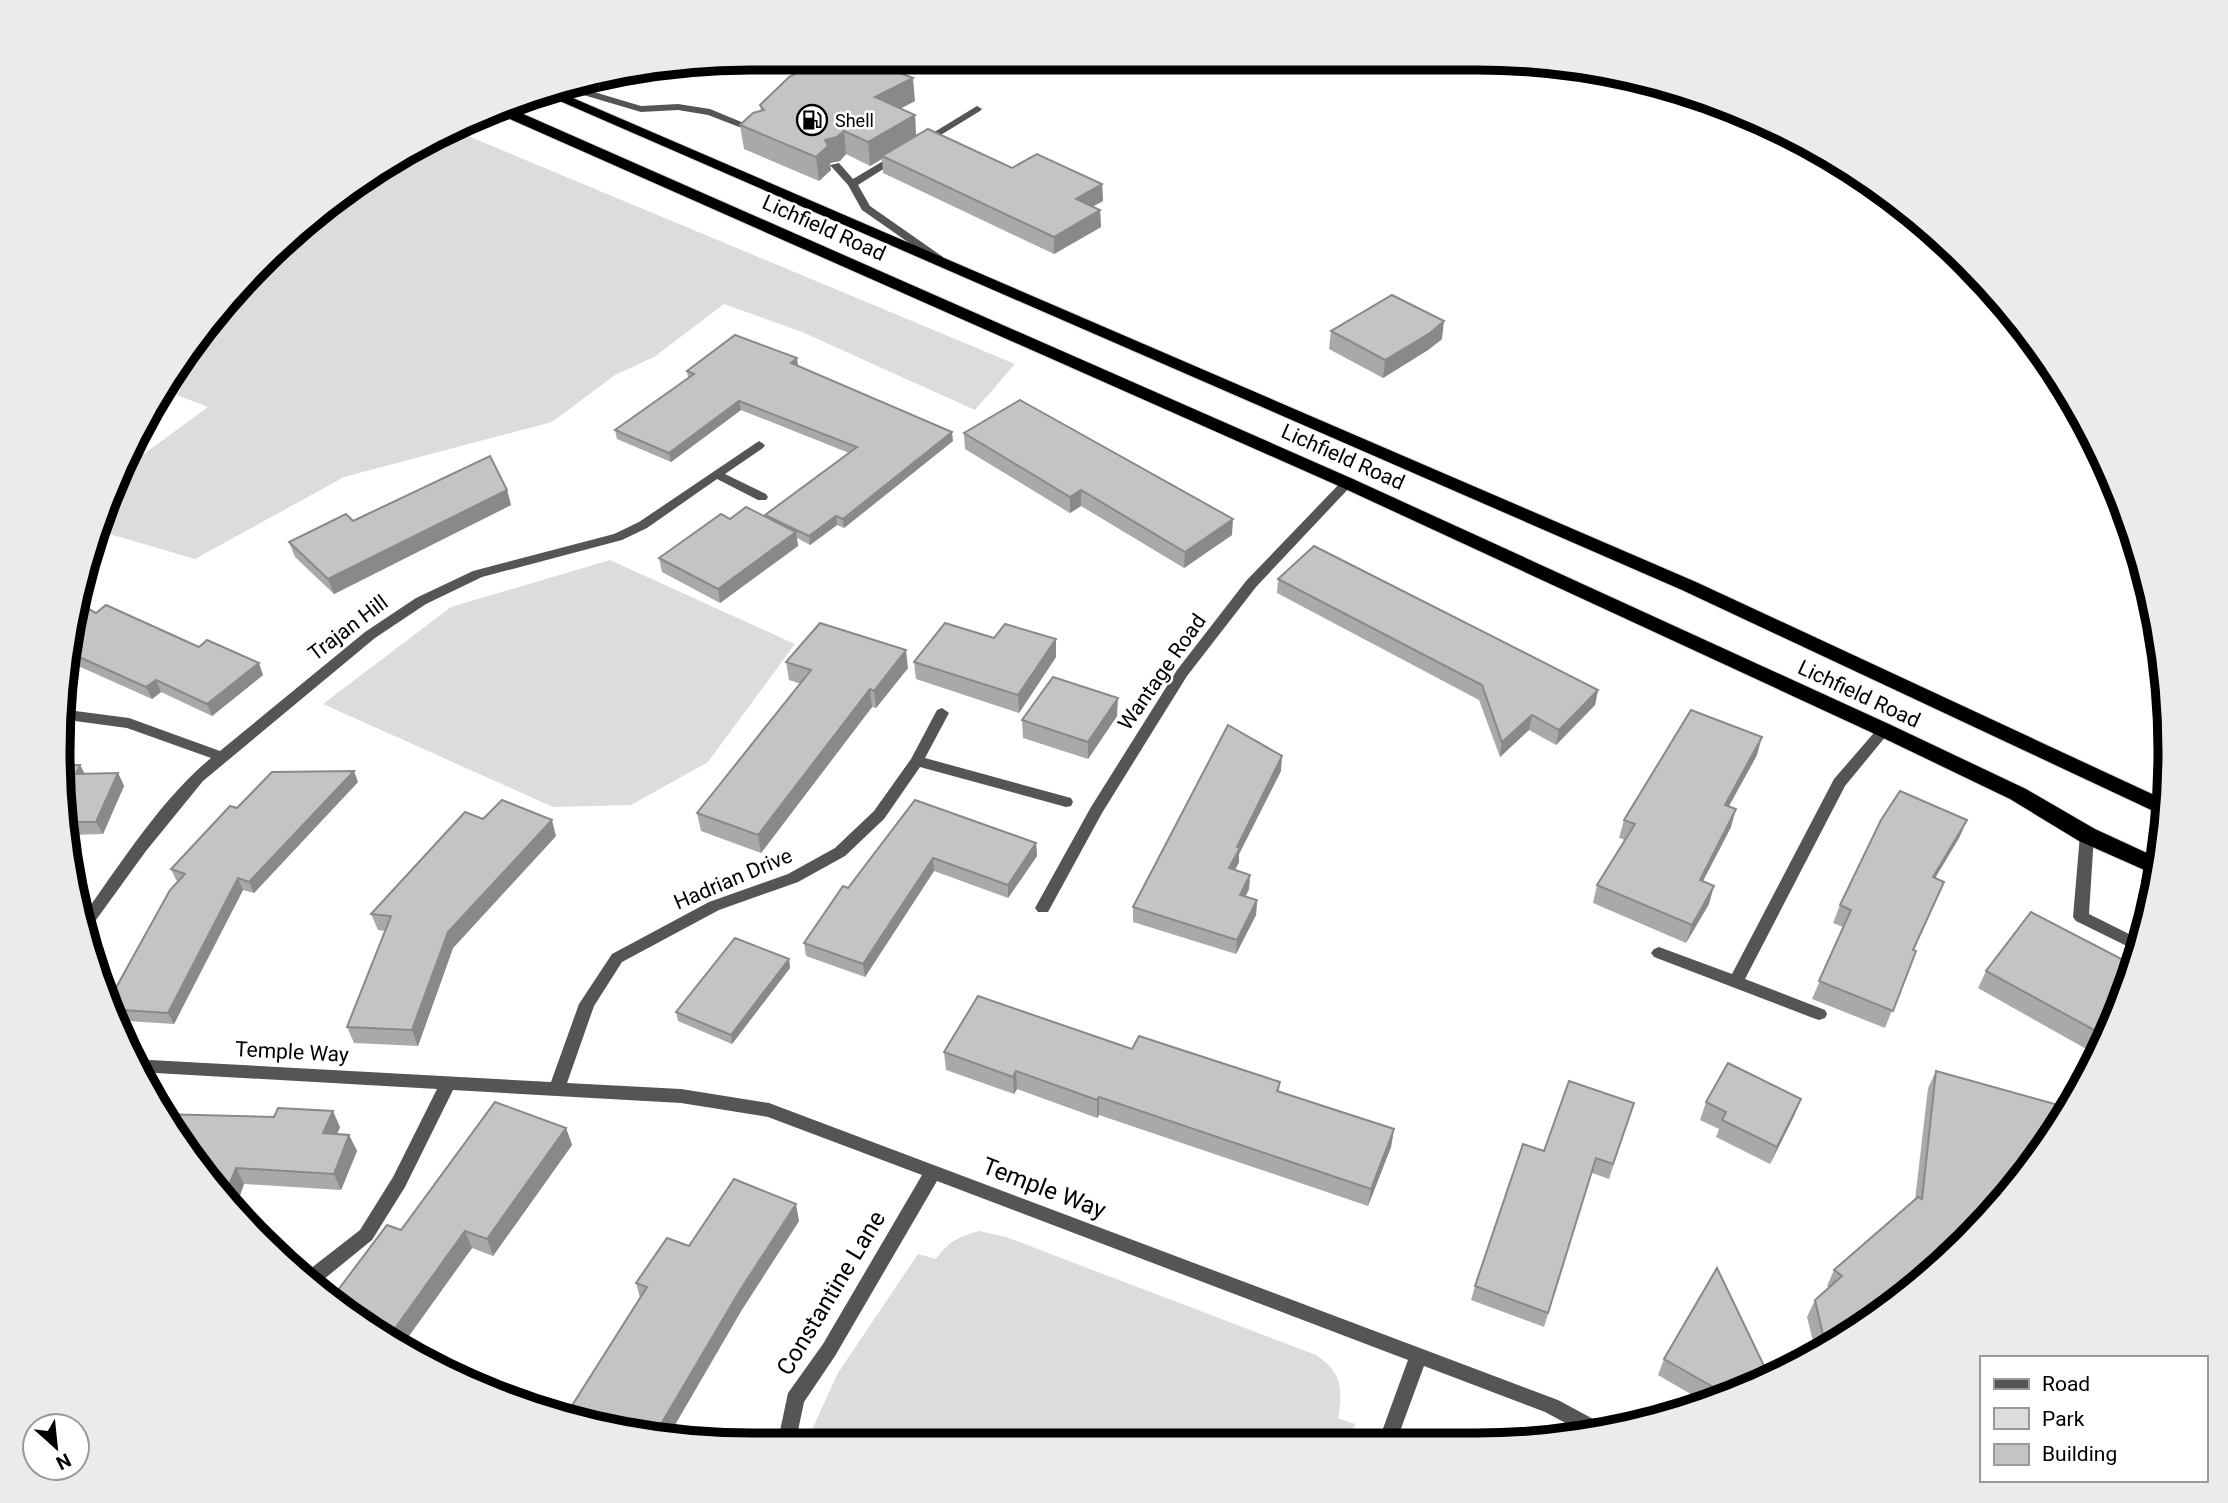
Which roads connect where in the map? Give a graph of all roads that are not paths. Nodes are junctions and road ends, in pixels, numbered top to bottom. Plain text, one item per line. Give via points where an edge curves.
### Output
1 (582, 91) edge
2 (560, 98) edge
3 (977, 109) dead end
4 (511, 114) edge
5 (760, 132) edge
6 (835, 165) edge
7 (852, 184) junction
8 (952, 267) junction
9 (759, 444) dead end
10 (716, 474) junction
11 (1347, 483) junction
12 (762, 497) dead end
13 (942, 713) dead end
14 (71, 715) edge
15 (1884, 730) junction
16 (220, 756) junction
17 (917, 761) junction
18 (1066, 802) dead end
19 (2156, 805) edge
20 (2087, 835) junction
21 (2148, 863) edge
22 (1043, 908) dead end
23 (90, 917) edge
24 (2131, 942) edge
25 (1659, 953) dead end
26 (1737, 980) junction
27 (1819, 1014) dead end
28 (147, 1066) edge
29 (448, 1084) junction
30 (557, 1089) junction
31 (933, 1172) junction
32 (316, 1275) edge
33 (1419, 1356) junction
34 (1584, 1424) edge
35 (788, 1433) edge
36 (1390, 1433) edge

1 - 5 street via 641,108 710,112
2 - 8 highway, Lichfield Road
3 - 7 street
4 - 11 highway, Lichfield Road
6 - 7 street
7 - 8 street via 866,208
8 - 19 highway, Lichfield Road via 1689,586
9 - 10 street, Trajan Hill
10 - 12 street
10 - 16 street, Trajan Hill via 618,537 478,574 421,601 370,635
11 - 15 highway, Lichfield Road
11 - 22 street, Wantage Road via 1251,584 1182,673 1096,811
13 - 17 street, Hadrian Drive
14 - 16 street via 129,723
15 - 20 highway, Lichfield Road via 2018,794
15 - 26 street via 1839,783
16 - 23 street, Trajan Hill via 175,804
17 - 18 street
17 - 30 street, Hadrian Drive via 879,815 840,852 793,878 714,905 617,958 587,1004
20 - 21 highway, Lichfield Road
20 - 24 street via 2081,917
25 - 26 street
26 - 27 street
28 - 29 street, Temple Way
29 - 30 street, Temple Way
29 - 32 street via 400,1182 366,1235
30 - 31 street, Temple Way via 681,1096 769,1110
31 - 33 street, Temple Way
31 - 35 street, Constantine Lane via 829,1350 795,1399
33 - 34 street, Temple Way via 1551,1406
33 - 36 street

